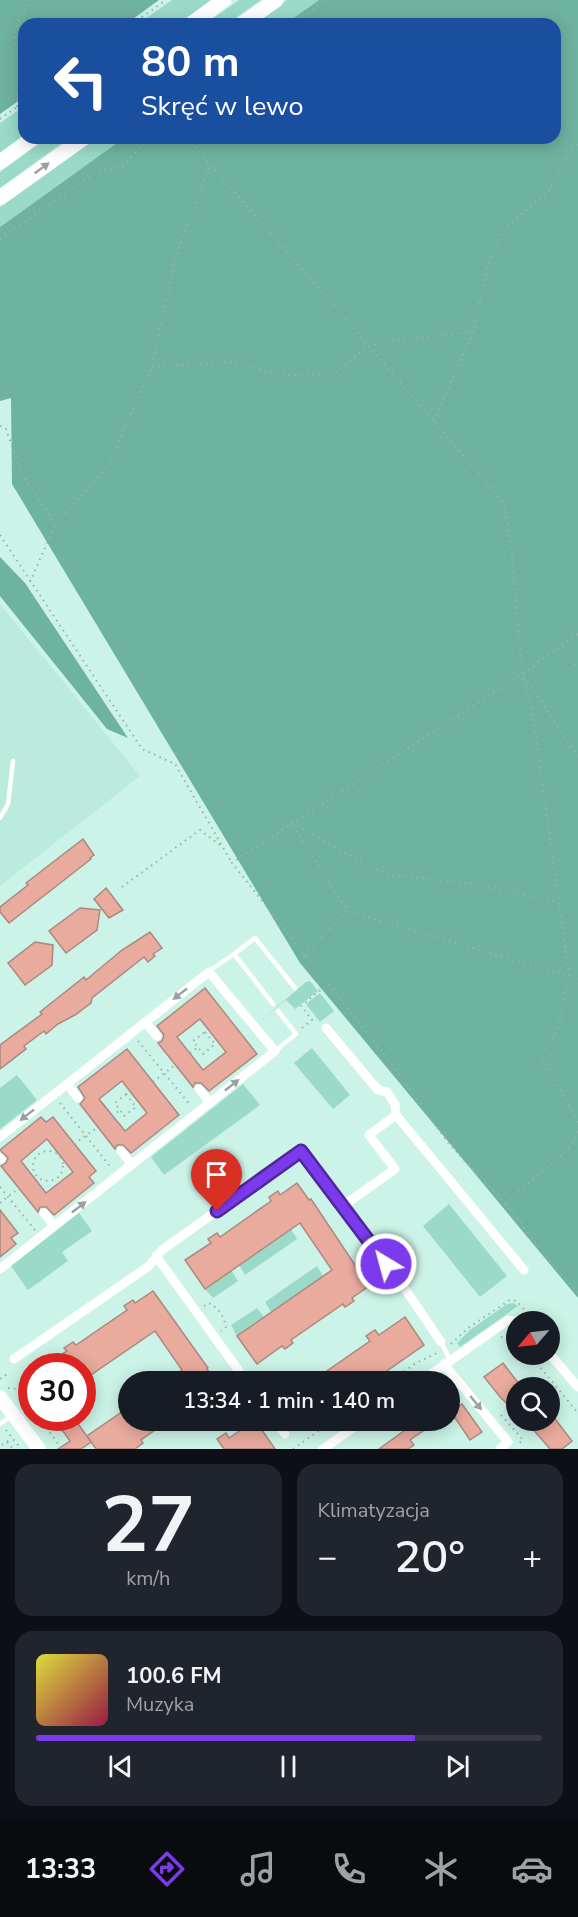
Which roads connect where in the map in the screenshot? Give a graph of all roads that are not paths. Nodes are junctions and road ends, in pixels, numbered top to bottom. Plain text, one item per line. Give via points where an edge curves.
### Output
1 (224, 0) edge
2 (276, 0) edge
3 (199, 18) edge
4 (250, 18) edge
5 (25, 144) edge
6 (76, 144) edge
7 (0, 162) edge
8 (0, 198) edge
9 (13, 761) dead end
10 (0, 818) edge
11 (234, 954) junction
12 (209, 972) junction
13 (295, 988) dead end
14 (273, 1004) dead end
15 (278, 1011) dead end
16 (145, 1022) junction
17 (326, 1028) dead end
18 (157, 1036) dead end
19 (274, 1051) junction
20 (67, 1084) junction
21 (199, 1089) dead end
22 (78, 1098) dead end
23 (210, 1103) junction
24 (396, 1115) junction
25 (0, 1137) edge
26 (121, 1151) dead end
27 (132, 1165) junction
28 (343, 1206) junction
29 (44, 1213) dead end
30 (54, 1226) junction
31 (156, 1256) junction
32 (0, 1269) edge
33 (524, 1270) dead end
34 (506, 1323) edge
35 (443, 1345) joint
36 (14, 1359) dead end
37 (447, 1362) junction
38 (559, 1365) edge
39 (239, 1371) edge
40 (435, 1371) edge
41 (578, 1387) edge
42 (3, 1392) edge
43 (14, 1414) junction
44 (1, 1424) edge
45 (283, 1431) edge
46 (348, 1431) edge
47 (285, 1434) dead end
48 (39, 1449) edge
49 (323, 1449) edge
50 (500, 1449) edge

1 - 3 main road
2 - 4 main road
5 - 7 main road
8 -> 6 main road
9 - 10 lane via 8,804
11 - 12 lane
11 - 13 lane via 255,938
11 - 14 lane
12 -> 16 street
12 - 19 street
15 - 19 lane via 296,1034
16 - 18 street
16 - 20 street
17 - 24 street via 378,1090 387,1092 395,1104
23 -> 19 street
20 - 22 street
20 -> 25 street
21 - 23 street
23 - 27 street
24 - 28 street via 369,1135 395,1168
24 - 33 street
26 - 27 street
30 -> 27 street
28 - 31 street via 301,1151
28 - 35 street
29 - 30 street
30 - 32 street
31 - 36 street via 149,1266
31 - 39 street
34 - 37 street
35 - 37 lane
37 - 40 street
37 -> 50 street via 508,1442
38 - 41 street
42 - 43 street
43 - 44 lane
43 - 48 street
45 - 47 street
46 - 49 street

